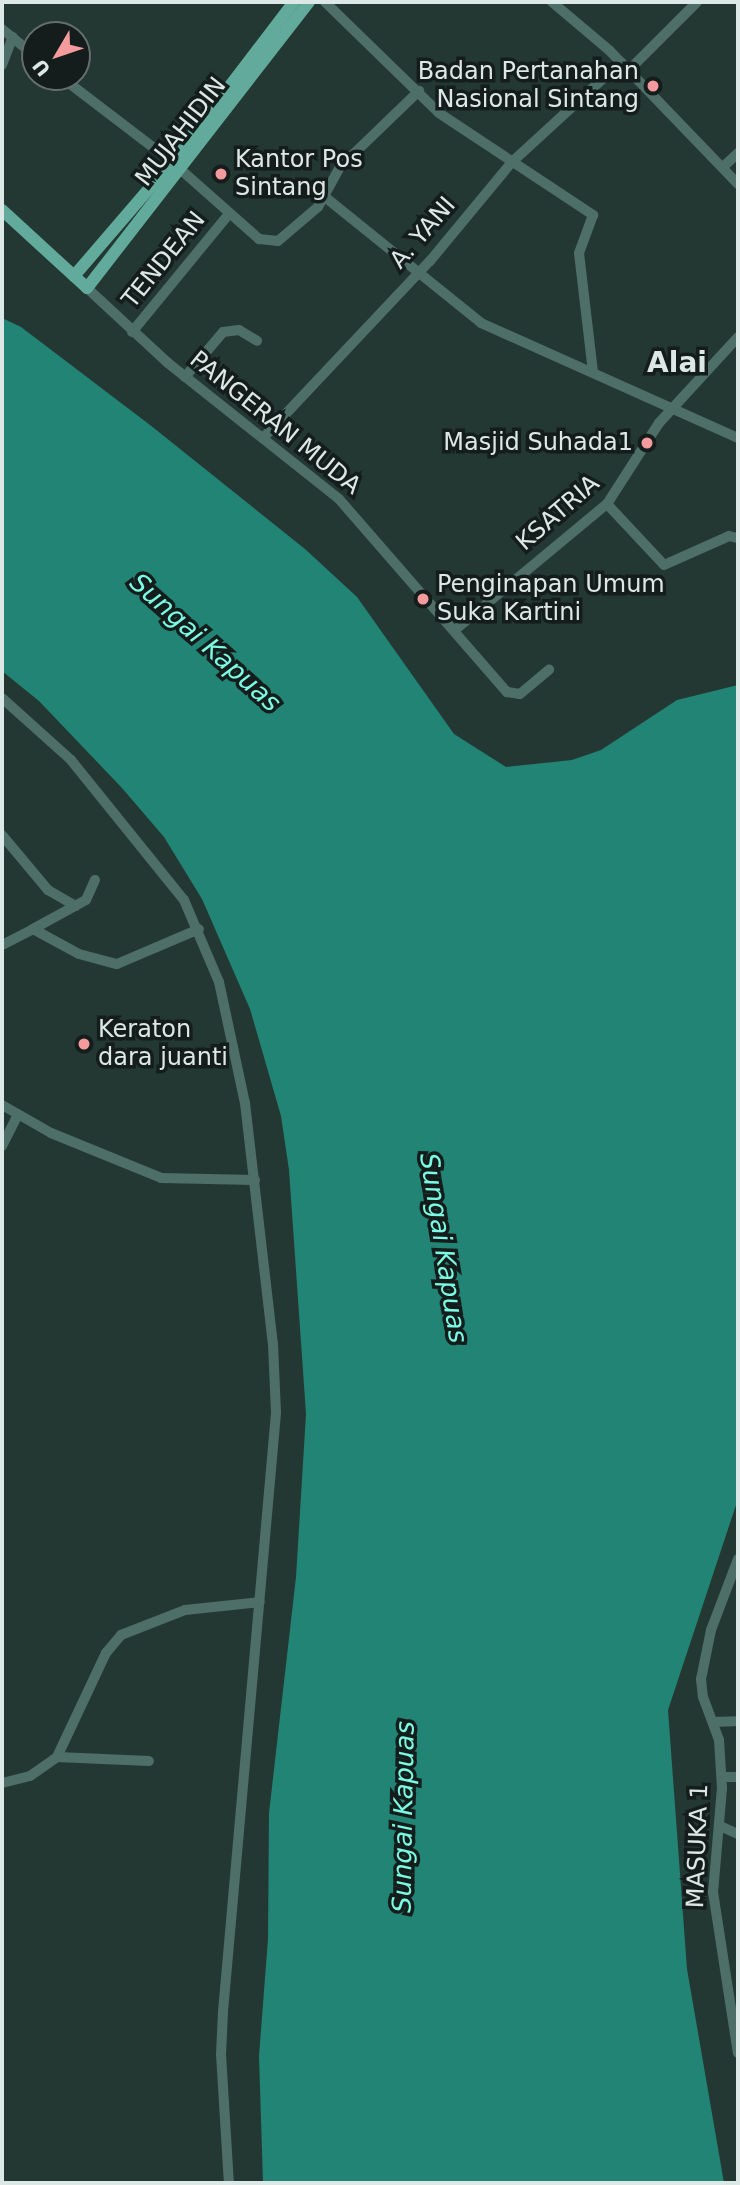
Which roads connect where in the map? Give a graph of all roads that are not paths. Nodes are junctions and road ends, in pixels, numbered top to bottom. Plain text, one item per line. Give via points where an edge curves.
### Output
1 (293, 2) edge
2 (309, 2) edge
3 (325, 2) edge
4 (552, 2) edge
5 (697, 2) edge
6 (2, 29) edge
7 (13, 37) junction
8 (21, 44) edge
9 (2, 65) edge
10 (625, 66) junction
11 (79, 91) edge
12 (419, 92) junction
13 (738, 153) edge
14 (512, 162) junction
15 (176, 165) junction
16 (723, 167) junction
17 (738, 184) edge
18 (325, 197) junction
19 (2, 211) edge
20 (229, 214) junction
21 (417, 274) junction
22 (74, 276) junction
23 (87, 288) junction
24 (132, 332) junction
25 (738, 337) edge
26 (257, 341) dead end
27 (593, 372) junction
28 (185, 377) junction
29 (670, 410) junction
30 (263, 438) junction
31 (738, 438) edge
32 (607, 504) junction
33 (738, 538) edge
34 (455, 630) junction
35 (550, 670) dead end
36 (2, 698) edge
37 (2, 835) edge
38 (95, 880) dead end
39 (76, 906) junction
40 (33, 929) junction
41 (199, 929) junction
42 (2, 945) edge
43 (2, 1105) edge
44 (17, 1117) junction
45 (2, 1146) edge
46 (255, 1180) junction
47 (738, 1559) edge
48 (260, 1602) junction
49 (738, 1721) edge
50 (713, 1722) junction
51 (57, 1757) junction
52 (149, 1761) dead end
53 (722, 1777) junction
54 (738, 1777) edge
55 (2, 1783) edge
56 (719, 1831) junction
57 (738, 1834) edge
58 (738, 2053) edge
59 (229, 2183) edge

1 - 15 main road
2 - 15 main road, MUJAHIDIN
3 - 12 street
4 - 10 street
5 - 10 street, A. YANI
6 - 7 street
7 - 8 street
7 - 9 street
10 - 14 street, A. YANI
10 - 16 street
11 - 15 street
12 - 14 street via 439,113
12 - 18 street via 340,167
13 - 16 street
14 - 21 street, A. YANI
14 - 27 street via 593,215 579,253
15 - 20 street
15 - 22 main road
15 - 23 main road, MUJAHIDIN
16 - 17 street
18 - 20 street via 278,241 265,242
18 - 21 street
19 - 22 main road
20 - 24 street, TENDEAN
21 - 27 street via 481,323
21 - 30 street, A. YANI
22 - 23 main road
23 - 24 street, PANGERAN MUDA
24 - 28 street, PANGERAN MUDA
25 - 29 street, KSATRIA
26 - 28 street via 239,330 223,332
27 - 29 street
28 - 30 street, PANGERAN MUDA
29 - 31 street
29 - 32 street, KSATRIA
30 - 34 street, PANGERAN MUDA via 339,499
32 - 33 street via 664,565 729,536
32 - 34 street, KSATRIA
34 - 35 street, PANGERAN MUDA via 501,686 514,695
36 - 41 street via 38,727 105,797 176,888
37 - 39 street via 48,890
38 - 39 street via 89,896
39 - 40 street
40 - 41 street via 79,954 117,964
40 - 42 street
41 - 46 street via 233,1034
43 - 44 street
44 - 45 street
44 - 46 street via 161,1178
46 - 48 street via 276,1385 273,1486
47 - 50 street, MASUKA 1 via 705,1656 703,1697
48 - 51 street via 185,1610 121,1635 106,1653
48 - 59 street via 220,2054
49 - 50 street
50 - 53 street, MASUKA 1
51 - 52 street
51 - 55 street via 30,1776
53 - 54 street
53 - 56 street, MASUKA 1
56 - 57 street
56 - 58 street, MASUKA 1 via 714,1905

